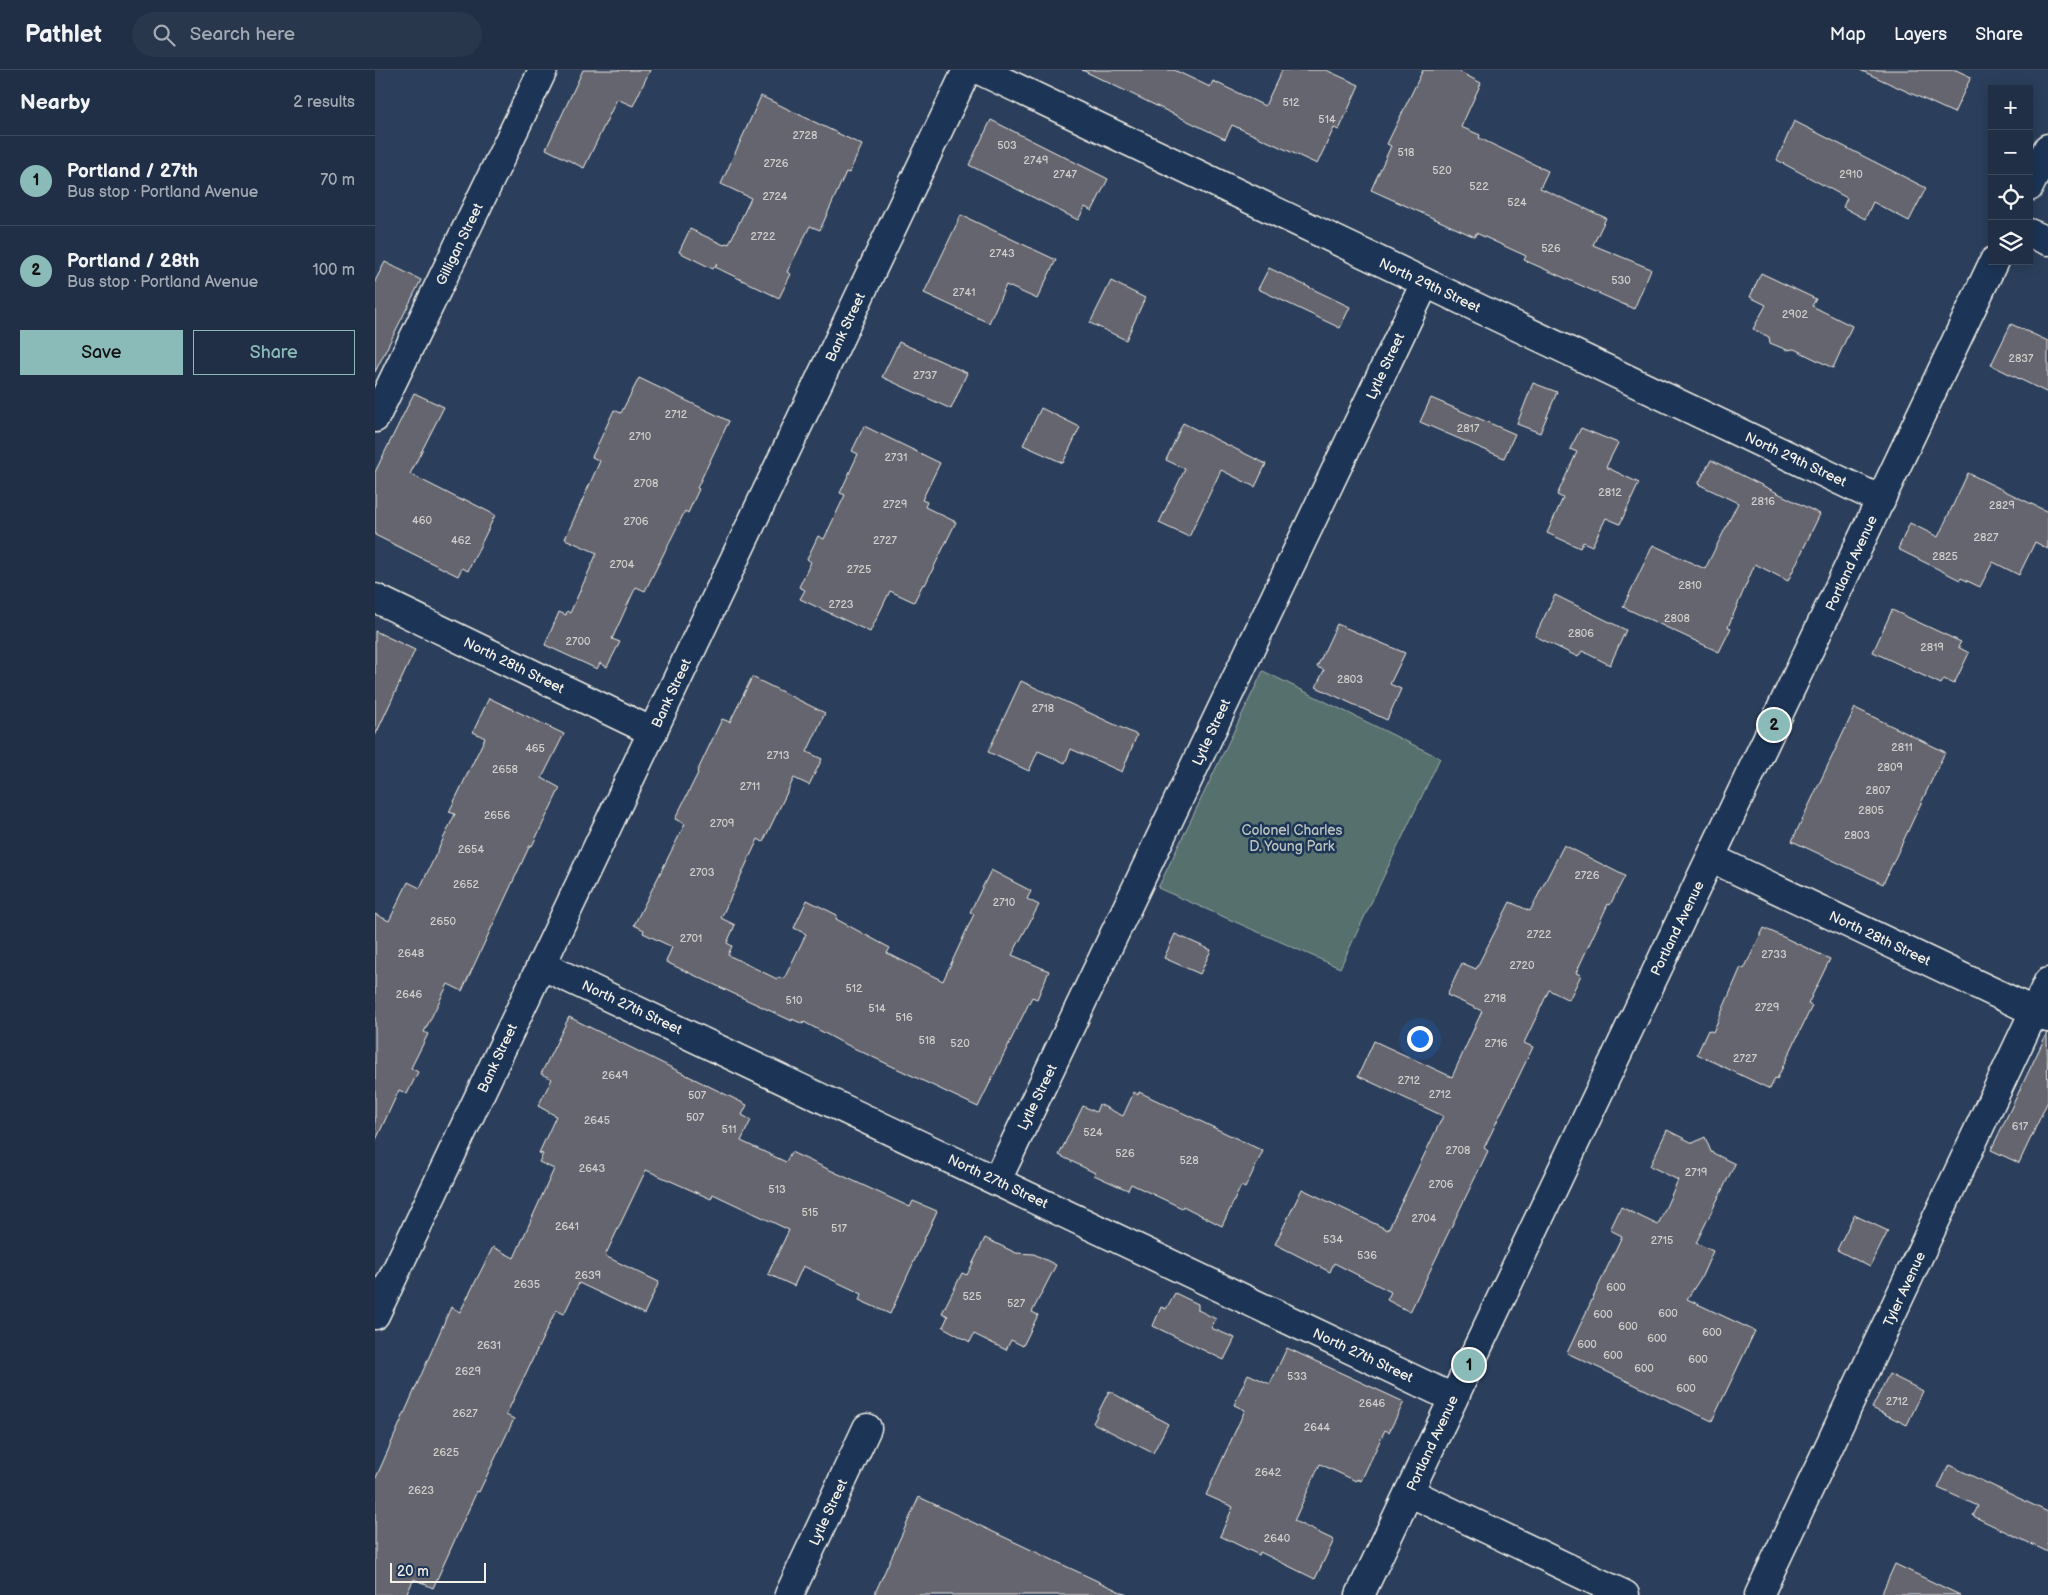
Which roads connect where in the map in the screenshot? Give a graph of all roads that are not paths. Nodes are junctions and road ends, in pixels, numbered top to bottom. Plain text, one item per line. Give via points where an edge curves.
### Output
1 (543, 70) edge
2 (967, 70) edge
3 (979, 70) edge
4 (2048, 148) edge
5 (2033, 179) edge
6 (2033, 234) edge
7 (2048, 242) edge
8 (1992, 265) edge
9 (1425, 283) junction
10 (375, 418) edge
11 (1881, 500) junction
12 (375, 598) edge
13 (653, 732) junction
14 (1711, 858) junction
15 (541, 964) junction
16 (2048, 982) edge
17 (2041, 1015) edge
18 (997, 1180) junction
19 (375, 1314) edge
20 (1453, 1398) junction
21 (867, 1428) dead end
22 (1409, 1492) junction
23 (789, 1595) edge
24 (1360, 1595) edge
25 (1625, 1595) edge
26 (1759, 1595) edge

1 - 10 street, Gilligan Street
2 - 13 street, Bank Street
3 - 9 street, North 29th Street
4 - 5 street
6 - 7 street
8 - 11 street, Portland Avenue
9 - 11 street, North 29th Street
9 - 18 street, Lytle Street
11 - 14 street, Portland Avenue
12 - 13 street, North 28th Street
13 - 15 street, Bank Street
14 - 17 street, North 28th Street
14 - 20 street, Portland Avenue
15 - 18 street, North 27th Street
15 - 19 street, Bank Street
16 - 17 street, Tyler Avenue
17 - 26 street, Tyler Avenue
18 - 20 street, North 27th Street
20 - 22 street, Portland Avenue
21 - 23 street, Lytle Street
22 - 24 street, Portland Avenue
22 - 25 street

